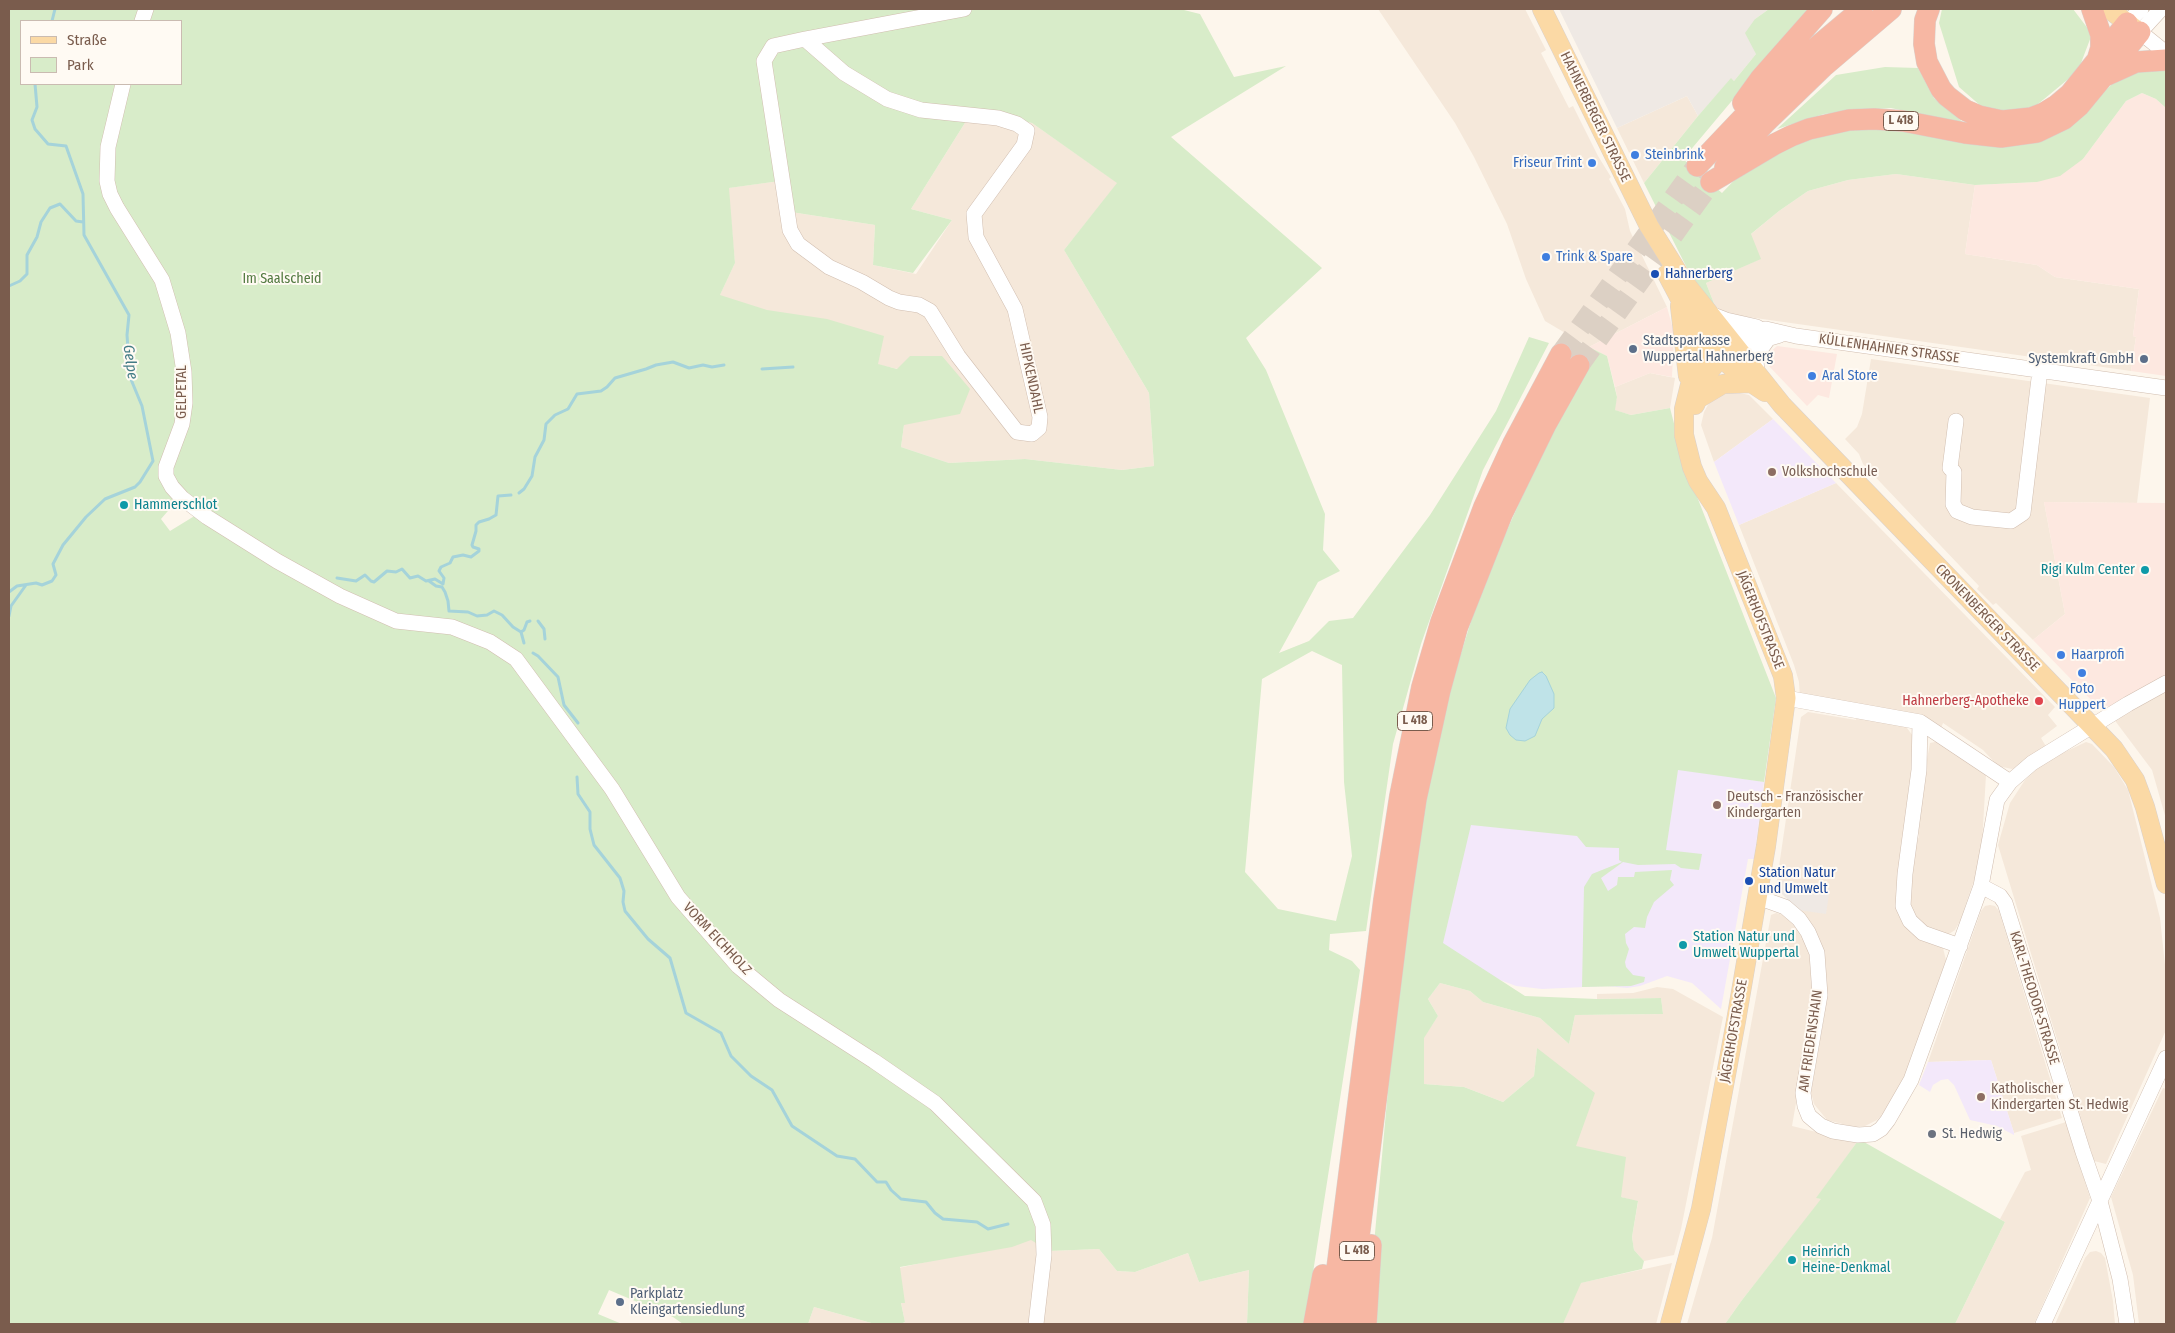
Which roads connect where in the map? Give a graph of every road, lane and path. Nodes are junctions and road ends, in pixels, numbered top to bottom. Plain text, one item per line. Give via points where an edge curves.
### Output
1 (964, 9) edge
2 (1822, 9) edge
3 (1862, 9) edge
4 (1891, 9) edge
5 (1928, 9) edge
6 (2092, 9) edge
7 (2108, 9) edge
8 (2161, 9) edge
9 (1545, 12) edge
10 (2136, 21) edge
11 (806, 39) junction
12 (2166, 53) edge
13 (2166, 60) edge
14 (2100, 69) junction
15 (124, 85) edge
16 (1649, 226) junction
17 (1676, 293) junction
18 (1708, 313) junction
19 (1767, 334) junction
20 (1723, 346) junction
21 (1561, 354) tunnel mouth
22 (1579, 365) tunnel mouth
23 (2040, 370) junction
24 (1754, 378) junction
25 (2166, 388) edge
26 (1693, 392) junction
27 (1956, 421) dead end
28 (452, 627) joint
29 (2166, 683) edge
30 (1786, 698) junction
31 (1920, 722) junction
32 (2092, 726) junction
33 (2010, 782) junction
34 (2164, 858) edge
35 (2166, 884) edge
36 (1982, 886) junction
37 (1757, 897) junction
38 (1960, 946) junction
39 (2166, 1058) edge
40 (1357, 1180) junction
41 (2100, 1202) junction
42 (2110, 1239) junction
43 (2082, 1240) junction
44 (1036, 1324) edge
45 (1314, 1324) edge
46 (1330, 1324) edge
47 (1348, 1324) edge
48 (1366, 1324) edge
49 (1670, 1324) edge
50 (2043, 1324) edge
51 (2128, 1324) edge

1 - 11 street, HIPKENDAHL
2 - 3 highway via 1761,78 1697,166 1766,94
4 - 14 highway, L 418 via 1793,95 1711,182 1783,140 1809,129 1843,121 1903,121 2001,137 2037,132 2072,112 2090,94
5 - 14 highway, L 418 via 1924,44 1933,76 1954,103 1979,116 2002,122 2044,113
6 - 14 highway, L 418 via 2101,35
7 - 10 main road
8 - 10 street
9 - 16 main road, HAHNERBERGER STRASSE
10 - 12 street
10 - 14 highway, L 418
11 - 11 street, HIPKENDAHL via 844,72 888,99 921,110 998,118 1027,131 1024,145 974,214 976,237 1015,310 1040,417 1039,428 1032,434 1017,432 958,356 930,311 889,298 829,267 798,244 790,230 764,61 773,46
13 - 14 highway, L 418
15 - 28 street, GELPETAL via 108,147 107,181 117,208 159,275 178,333 184,372 180,433 166,465 169,484 182,498 208,516 277,561 340,596 396,621
16 - 17 main road, HAHNERBERGER STRASSE
16 - 18 main road, HAHNERBERGER STRASSE
17 - 20 main road, HAHNERBERGER STRASSE
17 - 26 main road
18 - 19 street
18 - 20 main road, HAHNERBERGER STRASSE
19 - 20 street
19 - 23 street, KÜLLENHAHNER STRASSE via 1784,333
19 - 24 street via 1758,353
20 - 24 main road, CRONENBERGER STRASSE
20 - 26 main road, JÄGERHOFSTRASSE via 1693,369
21 - 40 highway, L 418 via 1484,507 1441,622 1422,687 1400,796 1374,978
22 - 40 highway, L 418 via 1502,514 1458,628 1440,690 1416,799
23 - 25 street, KÜLLENHAHNER STRASSE
23 - 27 street via 2023,512 2011,521 1972,517 1957,511 1953,504 1954,472 1950,468
24 - 26 main road
24 - 32 main road, CRONENBERGER STRASSE
26 - 30 main road, JÄGERHOFSTRASSE via 1696,444 1716,496 1716,508 1783,676
28 - 44 street, VORM EICHHOLZ via 502,648 516,660 612,789 678,897 738,966 779,1000 935,1103 1034,1201 1043,1225 1044,1255
29 - 32 street, AM FRIEDENSHAIN
30 - 31 street
30 - 37 main road, JÄGERHOFSTRASSE
31 - 33 street
31 - 38 street via 1919,770 1903,906 1910,921 1923,933
32 - 33 street, AM FRIEDENSHAIN via 2032,763
32 - 34 main road, CRONENBERGER STRASSE via 2114,748 2135,780
33 - 36 street, AM FRIEDENSHAIN via 1997,800
34 - 35 main road, CRONENBERGER STRASSE
36 - 38 street, AM FRIEDENSHAIN
36 - 41 street, KARL-THEODOR-STRASSE via 2000,896 2005,903
37 - 38 street, AM FRIEDENSHAIN via 1786,907 1799,919 1817,953 1820,995 1803,1093 1809,1116 1834,1132 1870,1135 1888,1120 1911,1080
37 - 49 main road, JÄGERHOFSTRASSE via 1701,1209
39 - 41 street
40 - 45 highway via 1327,1249
40 - 46 highway, L 418
40 - 47 highway, L 418
40 - 48 highway via 1371,1227
41 - 42 street, KARL-THEODOR-STRASSE
41 - 43 street
42 - 43 street
42 - 51 street, KARL-THEODOR-STRASSE
43 - 50 street

